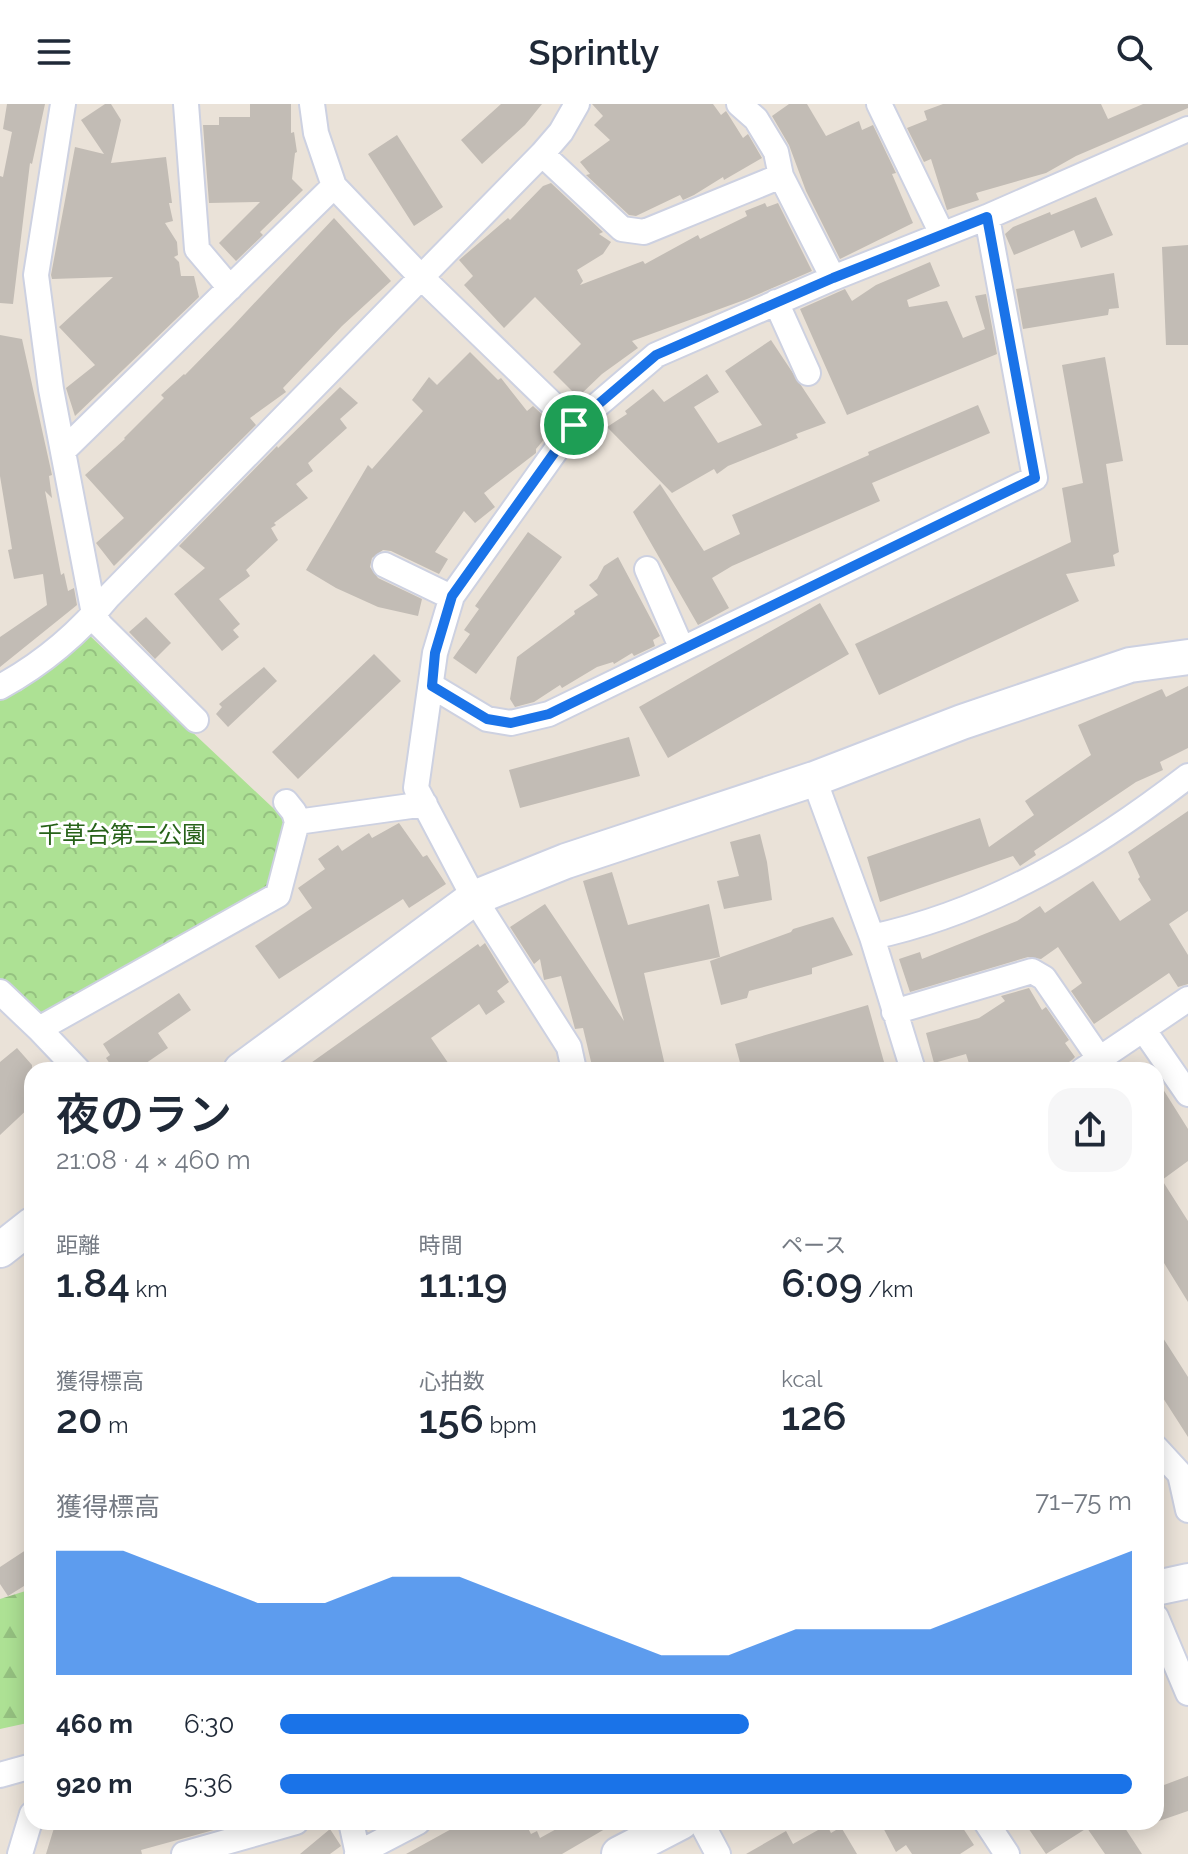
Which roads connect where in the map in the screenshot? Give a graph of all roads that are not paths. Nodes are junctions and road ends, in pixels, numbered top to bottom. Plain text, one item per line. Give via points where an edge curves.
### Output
1 (63, 104) edge
2 (186, 104) edge
3 (312, 104) edge
4 (577, 104) edge
5 (739, 104) edge
6 (879, 104) edge
7 (1188, 129) edge
8 (542, 154) junction
9 (781, 176) junction
10 (334, 186) junction
11 (987, 217) junction
12 (942, 234) junction
13 (421, 277) junction
14 (833, 278) junction
15 (230, 288) junction
16 (776, 302) junction
17 (808, 373) dead end
18 (574, 425) junction
19 (64, 450) junction
20 (385, 565) dead end
21 (647, 569) dead end
22 (451, 597) junction
23 (94, 614) junction
24 (682, 649) junction
25 (1188, 657) edge
26 (432, 686) junction
27 (0, 687) edge
28 (196, 720) dead end
29 (1188, 776) edge
30 (814, 779) junction
31 (425, 804) junction
32 (474, 898) junction
33 (872, 937) junction
34 (0, 992) edge
35 (1188, 999) edge
36 (894, 1012) junction
37 (39, 1029) junction
38 (1143, 1029) junction
39 (70, 1062) edge
40 (252, 1062) edge
41 (572, 1062) edge
42 (910, 1062) edge
43 (1090, 1062) edge
44 (1094, 1062) edge
45 (1188, 1094) edge
46 (24, 1231) edge
47 (0, 1250) edge
48 (1164, 1457) edge
49 (1188, 1510) edge
50 (1188, 1581) edge
51 (1164, 1586) edge
52 (1164, 1636) edge
53 (1188, 1693) edge
54 (24, 1768) edge
55 (0, 1775) edge
56 (27, 1830) edge
57 (268, 1830) edge
58 (353, 1830) edge
59 (403, 1830) edge
60 (666, 1830) edge
61 (705, 1830) edge
62 (991, 1830) edge
63 (20, 1854) edge
64 (184, 1854) edge
65 (358, 1854) edge
66 (619, 1854) edge
67 (718, 1854) edge
68 (1007, 1854) edge

1 - 19 street via 36,275
2 - 15 street via 197,249
3 - 10 street
4 - 8 street
5 - 9 street via 756,119 776,152
6 - 12 street
7 - 11 street
8 - 9 street via 622,229 644,232
8 - 13 street
9 - 14 street
10 - 13 street
10 - 15 street
11 - 12 street
11 - 24 street via 1035,478
12 - 14 street
13 - 18 street
13 - 23 street
14 - 16 street
15 - 19 street
16 - 17 street
16 - 18 street via 656,355
18 - 22 street
19 - 23 street
20 - 22 street
21 - 24 street
22 - 26 street
23 - 27 street via 43,659
23 - 28 street
24 - 26 street via 549,714 511,723 487,719
25 - 30 street via 1130,665
26 - 31 street via 416,788
29 - 33 street via 1076,855 998,896
30 - 32 street via 566,861
30 - 33 street
31 - 32 street
31 - 37 street via 292,812 278,895
32 - 40 street
32 - 41 street via 569,1047
33 - 36 street
34 - 37 street
35 - 38 street
36 - 42 street
36 - 43 street via 1032,971 1044,978
37 - 39 street
38 - 44 street
38 - 45 street
46 - 47 street
48 - 49 street via 1180,1474
50 - 51 street
52 - 53 street
54 - 55 street
56 - 63 street
57 - 64 street
58 - 65 street
59 - 65 street
60 - 66 street
61 - 67 street
62 - 68 street

